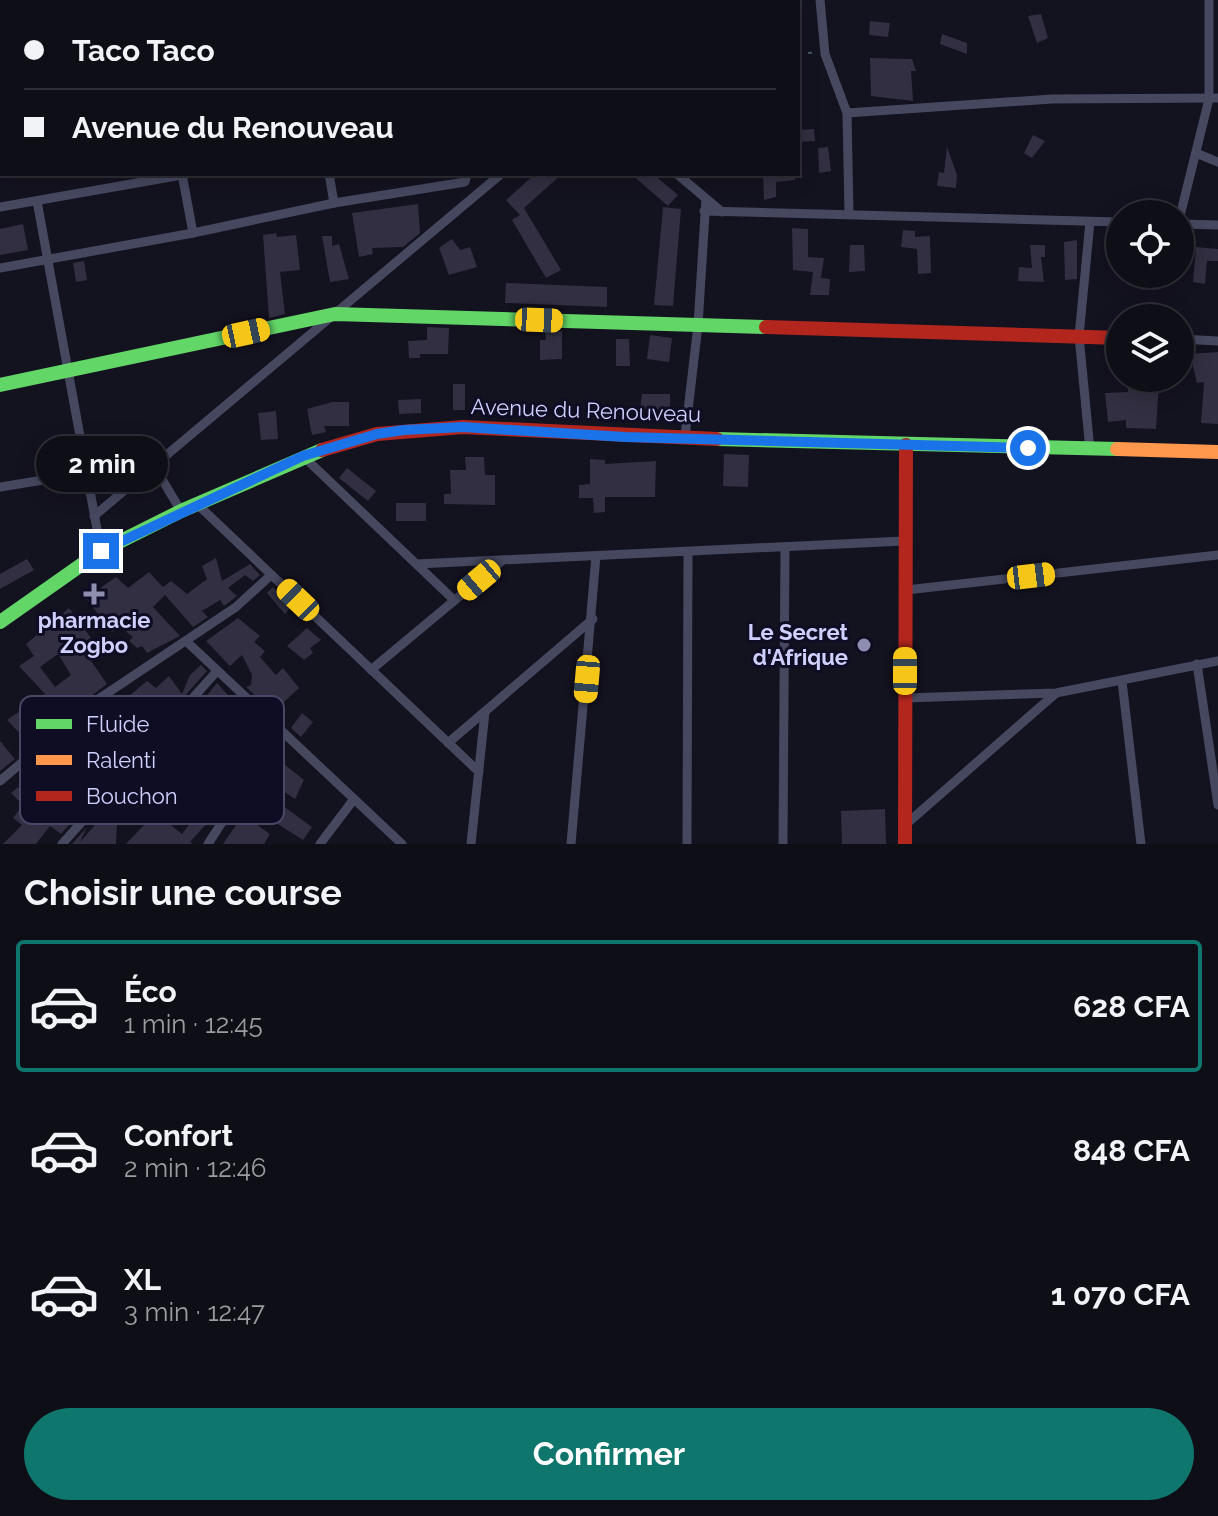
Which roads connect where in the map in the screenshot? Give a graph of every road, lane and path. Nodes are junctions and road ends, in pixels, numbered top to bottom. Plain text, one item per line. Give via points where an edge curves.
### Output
1 (820, 0) edge
2 (1209, 0) edge
3 (800, 52) edge
4 (825, 54) junction
5 (1214, 99) edge
6 (847, 113) junction
7 (1196, 153) junction
8 (1218, 162) edge
9 (171, 176) edge
10 (182, 176) edge
11 (329, 176) edge
12 (466, 176) edge
13 (499, 176) edge
14 (679, 176) edge
15 (706, 199) junction
16 (1184, 200) edge
17 (37, 201) junction
18 (334, 203) junction
19 (0, 207) edge
20 (704, 211) junction
21 (722, 212) junction
22 (849, 214) junction
23 (1090, 222) junction
24 (1106, 222) edge
25 (1194, 224) edge
26 (1218, 225) edge
27 (193, 233) junction
28 (47, 258) junction
29 (0, 268) edge
30 (335, 314) junction
31 (698, 325) junction
32 (1079, 336) junction
33 (1106, 337) edge
34 (1194, 340) edge
35 (1218, 341) edge
36 (67, 371) junction
37 (0, 385) edge
38 (685, 436) junction
39 (906, 445) junction
40 (1090, 450) junction
41 (1218, 452) edge
42 (303, 456) junction
43 (154, 466) junction
44 (86, 473) junction
45 (0, 487) edge
46 (197, 504) junction
47 (181, 511) junction
48 (94, 516) junction
49 (904, 541) junction
50 (785, 547) junction
51 (101, 551) junction
52 (688, 552) junction
53 (1218, 555) edge
54 (596, 556) junction
55 (503, 560) junction
56 (417, 564) junction
57 (271, 575) junction
58 (906, 590) junction
59 (454, 600) junction
60 (593, 619) junction
61 (0, 622) edge
62 (186, 641) junction
63 (1218, 661) edge
64 (1197, 664) junction
65 (371, 670) junction
66 (217, 671) junction
67 (1122, 681) junction
68 (1056, 693) junction
69 (103, 696) edge
70 (195, 696) edge
71 (243, 696) edge
72 (905, 698) junction
73 (485, 712) junction
74 (284, 736) edge
75 (448, 743) junction
76 (20, 764) edge
77 (479, 772) junction
78 (1216, 775) edge
79 (0, 781) edge
80 (354, 799) junction
81 (1218, 805) edge
82 (80, 824) edge
83 (221, 824) edge
84 (904, 826) junction
85 (62, 844) edge
86 (208, 844) edge
87 (320, 844) edge
88 (402, 844) edge
89 (471, 844) edge
90 (571, 844) edge
91 (687, 844) edge
92 (783, 844) edge
93 (905, 844) edge
94 (1141, 844) edge

1 - 4 street
2 - 5 street
3 - 4 path
4 - 6 street
5 - 6 street via 1052,99
5 - 7 street
6 - 22 street
7 - 8 street
7 - 16 street
9 - 17 street
10 - 27 street
11 - 18 street
12 - 18 street via 465,182
13 - 30 street
14 - 15 street
15 - 20 street
15 - 21 street
17 - 19 street
17 - 28 street
18 - 27 street
20 - 21 street
20 - 31 street
21 - 22 street
22 - 23 street
23 - 24 street
23 - 32 street
25 - 26 street
27 - 28 street
28 - 29 street
28 - 36 street
30 - 31 street
30 - 36 street
30 - 43 street
31 - 32 street
31 - 38 street
32 - 33 street
32 - 40 street
34 - 35 street
36 - 37 street
36 - 44 street
38 - 39 street, Avenue du Renouveau
38 - 42 street, Avenue du Renouveau via 431,428 377,434
39 - 40 street, Avenue du Renouveau
39 - 49 street
40 - 41 street, Avenue du Renouveau
42 - 46 street, Avenue du Renouveau
42 - 56 street
43 - 47 street
43 - 48 street
44 - 45 street
44 - 48 street
46 - 47 street, Avenue du Renouveau
46 - 57 street
47 - 51 street, Avenue du Renouveau
48 - 51 street
49 - 50 street
49 - 58 street
50 - 52 street
50 - 92 street
51 - 61 street, Avenue du Renouveau
52 - 54 street
52 - 91 street
53 - 58 street
54 - 55 street
54 - 60 street
55 - 56 street
55 - 59 street
56 - 59 street
57 - 62 street
57 - 65 street
58 - 72 street
59 - 65 street
60 - 73 street
60 - 90 street
62 - 66 street
62 - 69 street
63 - 64 street
64 - 67 street
64 - 78 street
65 - 75 street
66 - 70 street
66 - 71 street
67 - 68 street
67 - 94 street
68 - 72 street
68 - 84 street
72 - 84 street
73 - 75 street
73 - 77 street
74 - 80 street
75 - 77 street
76 - 79 street
77 - 89 street
78 - 81 street
80 - 87 street
80 - 88 street
82 - 85 street
83 - 86 street
84 - 93 street

